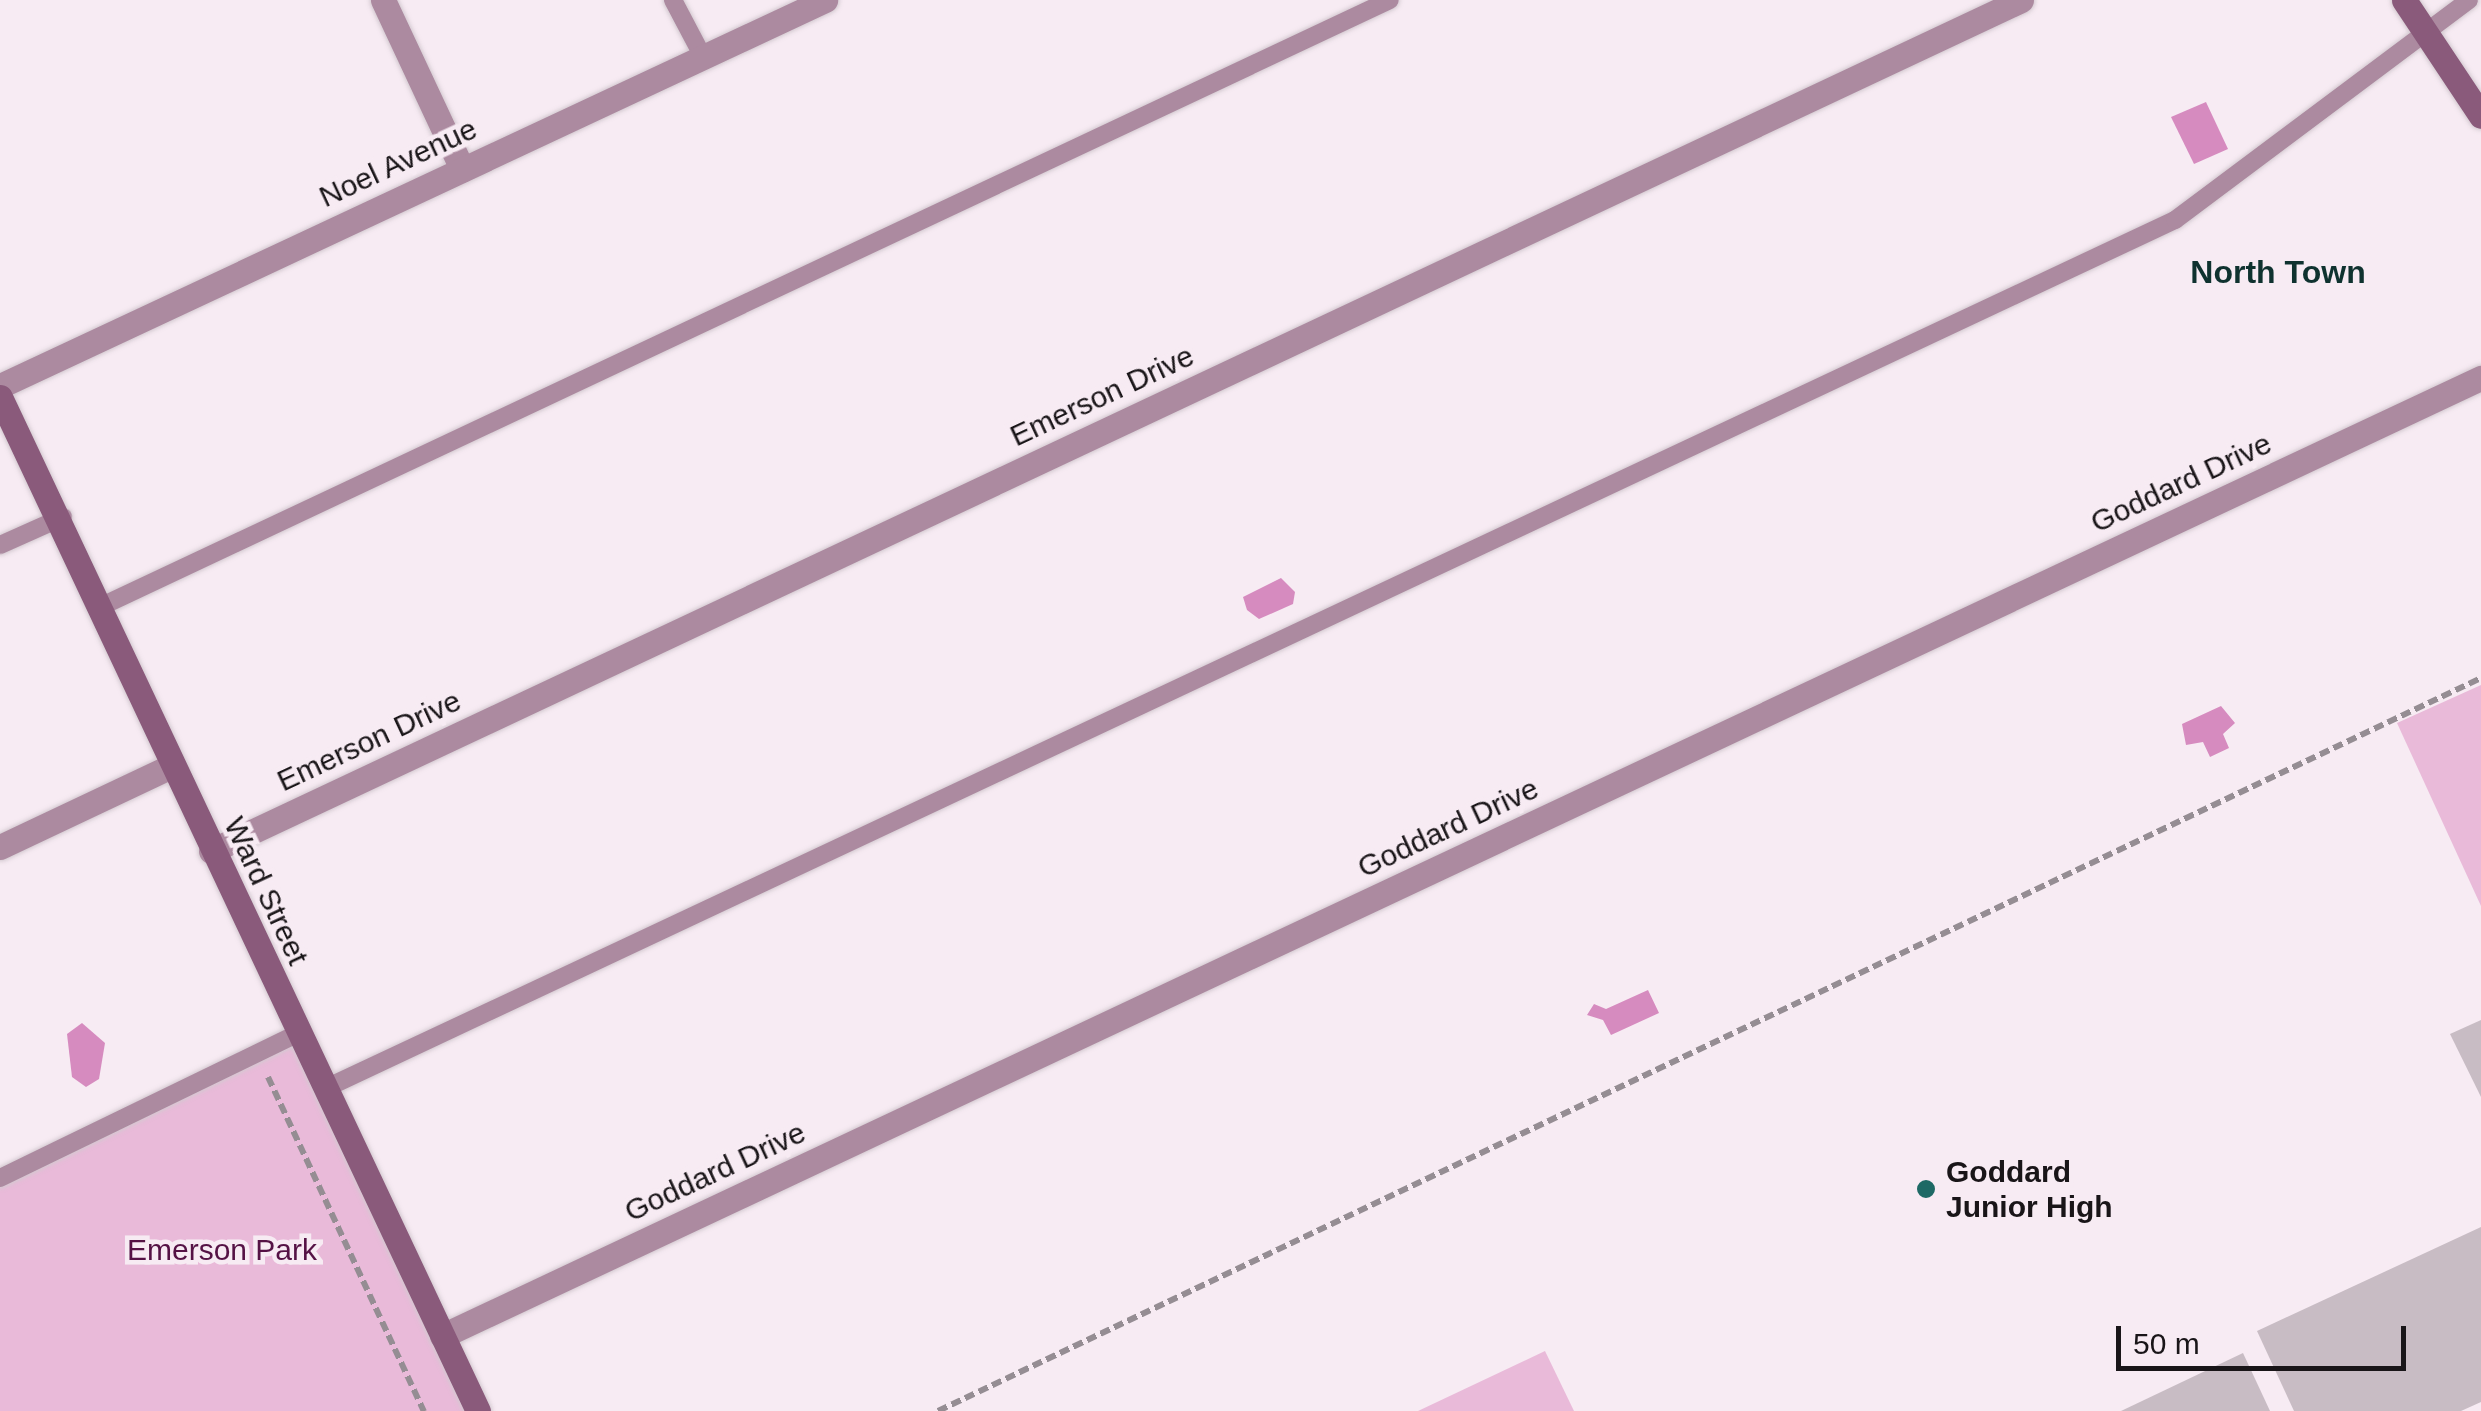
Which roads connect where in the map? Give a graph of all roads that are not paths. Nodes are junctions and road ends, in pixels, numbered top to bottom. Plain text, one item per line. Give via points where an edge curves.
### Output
1 (382, 0) edge
2 (672, 0) edge
3 (825, 0) edge
4 (1390, 0) edge
5 (2021, 0) edge
6 (2404, 0) edge
7 (2469, 0) edge
8 (2429, 35) junction
9 (702, 57) junction
10 (2481, 116) edge
11 (462, 169) junction
12 (2481, 378) edge
13 (0, 386) edge
14 (0, 397) edge
15 (63, 517) junction
16 (0, 546) edge
17 (102, 606) junction
18 (170, 766) junction
19 (0, 847) edge
20 (211, 852) junction
21 (297, 1034) junction
22 (324, 1089) junction
23 (0, 1178) edge
24 (442, 1336) junction
25 (478, 1411) edge

1 - 11 street
2 - 9 lane
3 - 9 street, Noel Avenue
4 - 17 lane
5 - 20 street, Emerson Drive
6 - 8 street
7 - 8 lane
8 - 10 street
8 - 22 lane via 2175,220
9 - 11 street, Noel Avenue
11 - 13 street, Noel Avenue
12 - 24 street, Goddard Drive
14 - 15 street, Ward Street
15 - 16 lane
15 - 17 street, Ward Street
17 - 18 street, Ward Street
18 - 19 street
18 - 20 street, Ward Street
20 - 21 street, Ward Street
21 - 22 street, Ward Street
21 - 23 lane
22 - 24 street, Ward Street
24 - 25 street, Ward Street

